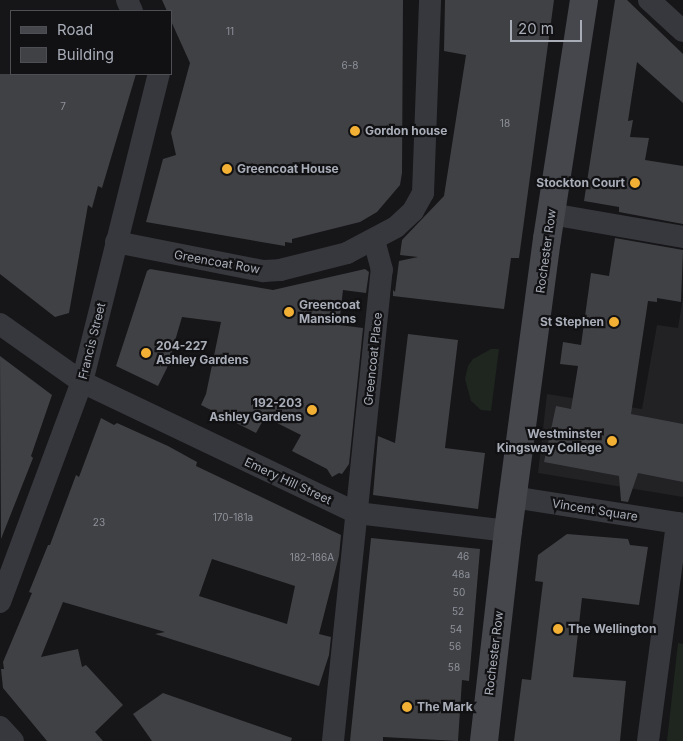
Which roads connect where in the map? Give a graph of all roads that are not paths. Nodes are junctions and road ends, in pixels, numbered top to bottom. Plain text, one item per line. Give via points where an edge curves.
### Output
1 (430, 0) edge
2 (584, 0) edge
3 (649, 0) edge
4 (683, 31) edge
5 (159, 75) edge
6 (551, 214) junction
7 (683, 237) edge
8 (374, 240) junction
9 (116, 242) junction
10 (0, 324) edge
11 (82, 382) junction
12 (512, 497) junction
13 (357, 513) junction
14 (680, 524) edge
15 (508, 531) junction
16 (5, 570) edge
17 (0, 602) edge
18 (0, 727) edge
19 (13, 741) edge
20 (333, 741) edge
21 (484, 741) edge
22 (648, 741) edge

1 - 8 street via 423,193 413,211 396,228
2 - 6 main road, Rochester Row
3 - 4 street
5 - 9 street, Francis Street
6 - 7 street
6 - 12 main road, Rochester Row
8 - 9 street, Greencoat Row via 347,253 280,270 263,271
8 - 13 street, Greencoat Place via 382,270
9 - 11 street, Francis Street
10 - 11 street, Emery Hill Street
11 - 13 street, Emery Hill Street
11 - 16 street, Francis Street
12 - 14 street, Vincent Square
12 - 15 main road, Rochester Row
13 - 15 street, Emery Hill Street
13 - 20 street, Greencoat Place
14 - 22 street, Vincent Square
15 - 21 main road, Rochester Row
16 - 17 street, Francis Street
18 - 19 street

